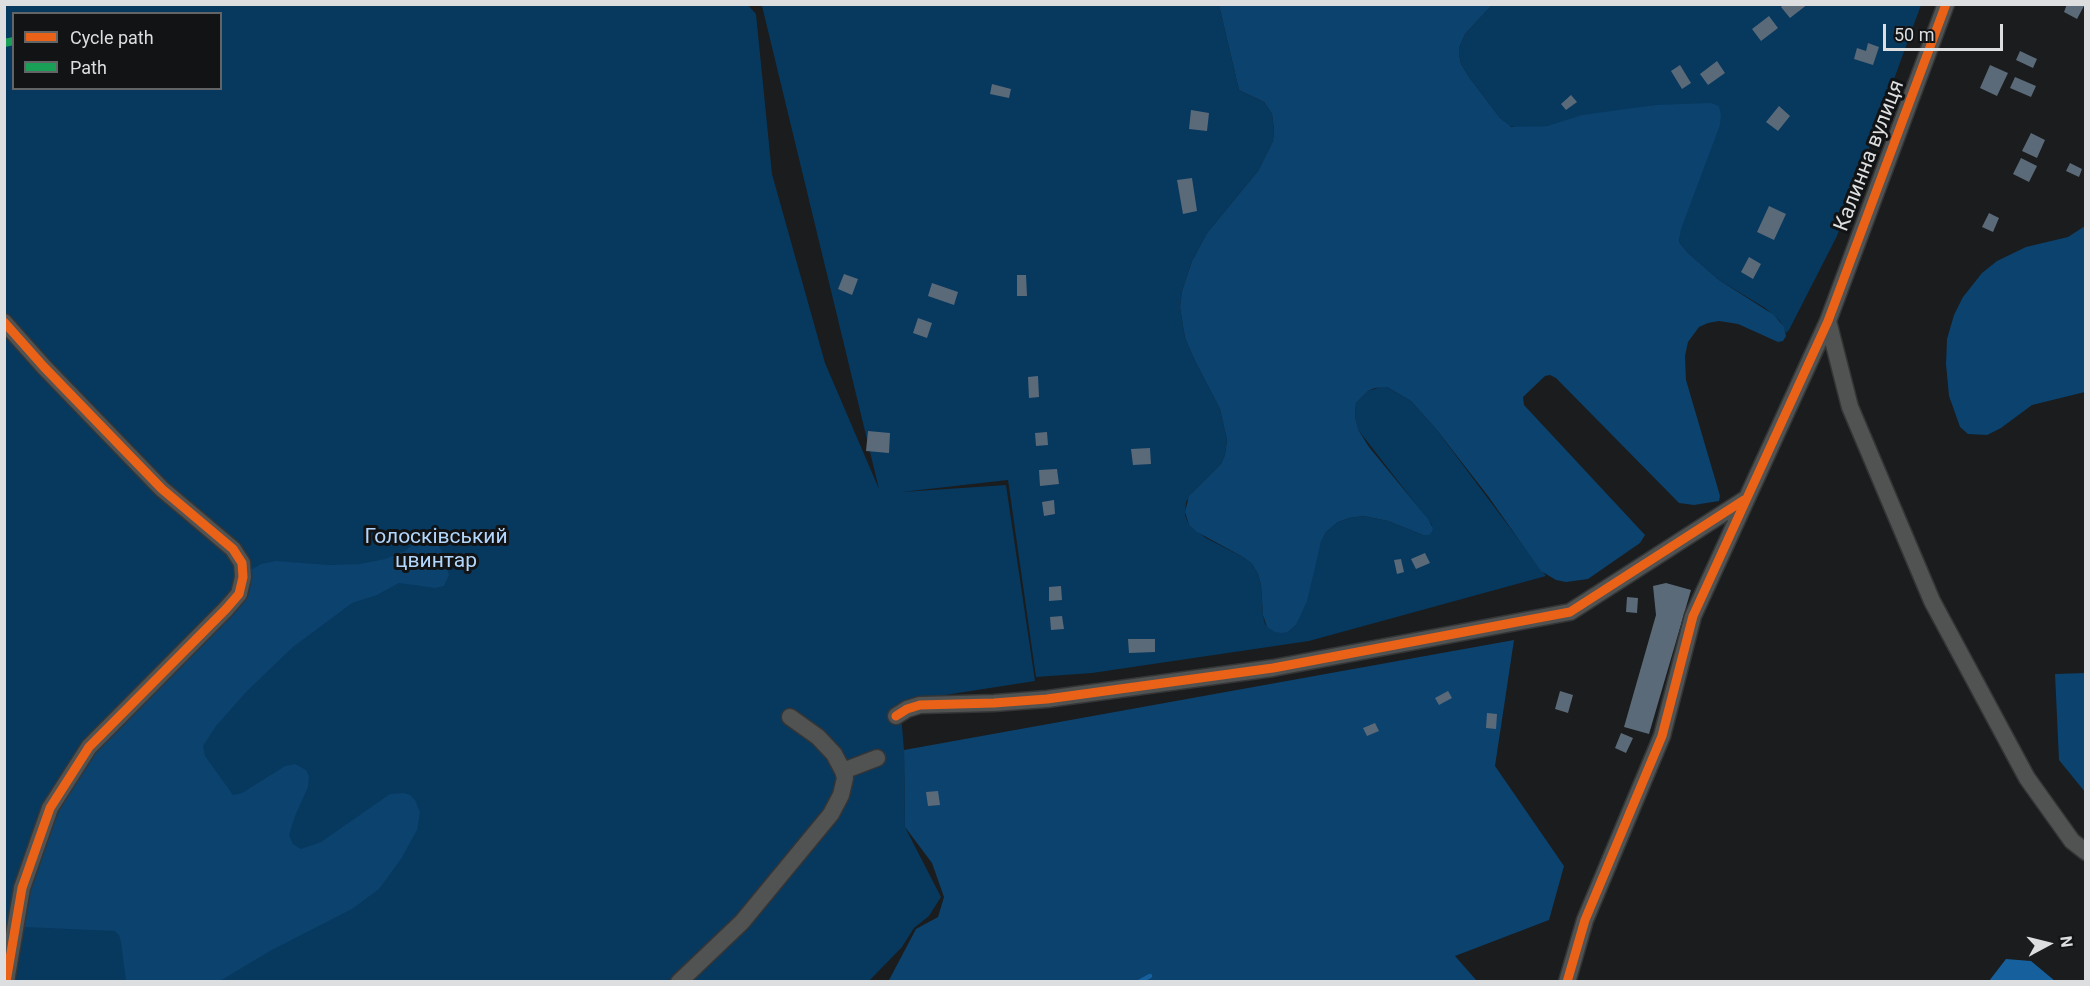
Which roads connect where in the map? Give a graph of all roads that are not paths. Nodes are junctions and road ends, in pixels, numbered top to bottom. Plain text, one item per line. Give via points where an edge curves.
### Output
1 (1946, 4) edge
2 (1828, 321) junction
3 (4, 322) edge
4 (1744, 500) junction
5 (790, 717) dead end
6 (896, 717) dead end
7 (877, 758) dead end
8 (843, 771) junction
9 (2085, 852) edge
10 (6, 981) edge
11 (679, 981) edge
12 (1567, 981) edge

1 - 2 street, Калинна вулиця
2 - 4 street, Калинна вулиця
2 - 9 street via 1850,407 1932,601 2027,778 2072,842
3 - 10 street via 162,489 233,549 242,563 243,577 239,594 226,609 89,747 50,808 22,888
4 - 6 street via 1570,612 1273,668 1047,699 920,705
4 - 12 street, Калинна вулиця via 1693,616 1662,736 1585,920
5 - 8 street via 818,737
7 - 8 street
8 - 11 street via 844,787 831,814 742,922

